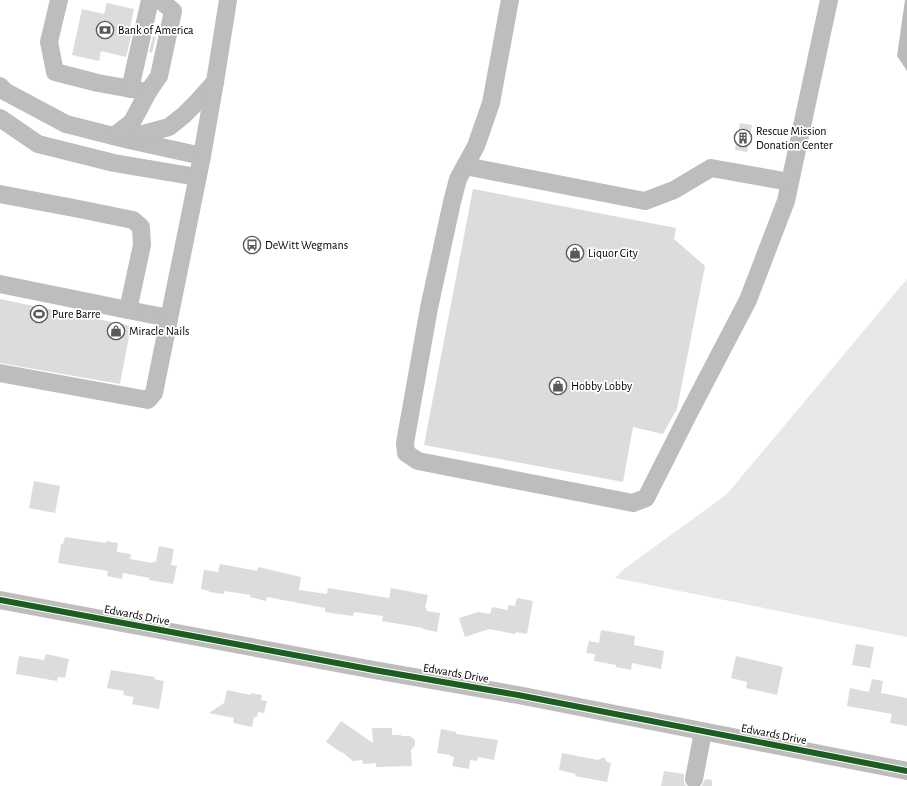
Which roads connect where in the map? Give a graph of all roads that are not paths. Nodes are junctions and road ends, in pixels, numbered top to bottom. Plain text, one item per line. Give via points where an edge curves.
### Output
1 (59, 0) edge
2 (150, 0) edge
3 (160, 0) edge
4 (228, 0) edge
5 (510, 0) edge
6 (829, 0) edge
7 (215, 82) junction
8 (0, 86) edge
9 (130, 89) junction
10 (148, 92) junction
11 (0, 118) edge
12 (114, 136) junction
13 (202, 156) junction
14 (465, 166) junction
15 (197, 177) junction
16 (790, 182) junction
17 (0, 194) edge
18 (0, 284) edge
19 (128, 310) junction
20 (169, 318) junction
21 (0, 373) edge
22 (0, 600) edge
23 (703, 732) junction
24 (907, 770) edge
25 (694, 779) dead end

1 - 9 street via 49,42 55,72
2 - 9 street
3 - 10 street via 173,11 159,76
4 - 7 street
5 - 14 street via 491,103 476,146
6 - 16 street
7 - 12 street via 169,127 142,134
7 - 13 street
8 - 12 street via 6,92 66,124
9 - 10 street
10 - 12 street via 132,122
11 - 15 street via 38,144 114,163
12 - 13 street
13 - 15 street
14 - 16 street via 645,201 674,190 711,168
14 - 16 street via 455,190 431,300 405,443 406,453 418,461 633,503 646,498 748,300 786,201
15 - 20 street
17 - 19 street via 133,220 141,227 142,245
18 - 19 street
19 - 20 street
20 - 21 street via 154,393 148,400
22 - 23 street, Edwards Drive
23 - 24 street, Edwards Drive
23 - 25 street

